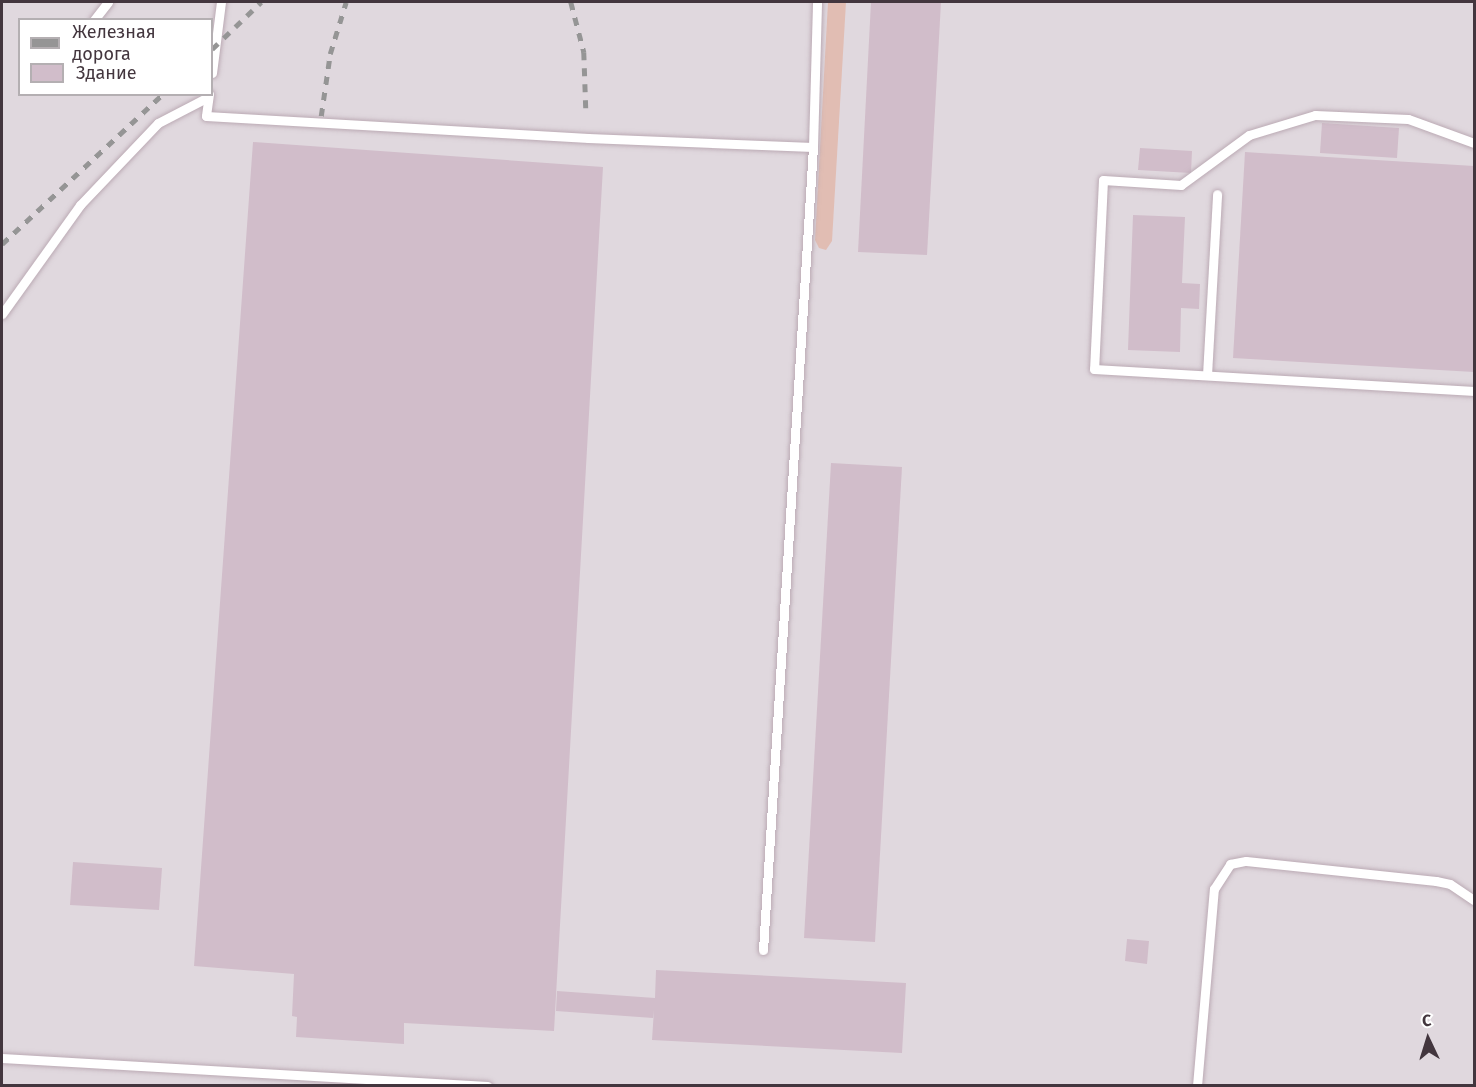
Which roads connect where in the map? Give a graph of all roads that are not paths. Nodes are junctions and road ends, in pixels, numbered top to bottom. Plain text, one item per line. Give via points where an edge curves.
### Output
1 (108, 2) edge
2 (221, 2) edge
3 (817, 2) edge
4 (96, 18) edge
5 (213, 65) edge
6 (208, 96) edge
7 (1474, 143) edge
8 (813, 147) junction
9 (1217, 194) dead end
10 (2, 314) edge
11 (1208, 375) junction
12 (1474, 391) edge
13 (1474, 900) edge
14 (763, 950) dead end
15 (2, 1058) edge
16 (487, 1086) edge
17 (1197, 1086) edge

1 - 4 lane
2 - 5 lane
3 - 8 lane
6 - 8 lane via 206,116
6 - 10 lane via 158,123 80,205
7 - 11 lane via 1408,119 1315,115 1249,135 1181,185 1103,180 1094,369
8 - 14 lane
9 - 11 lane
11 - 12 lane
13 - 17 lane via 1450,884 1436,881 1246,861 1230,864 1214,889
15 - 16 lane

